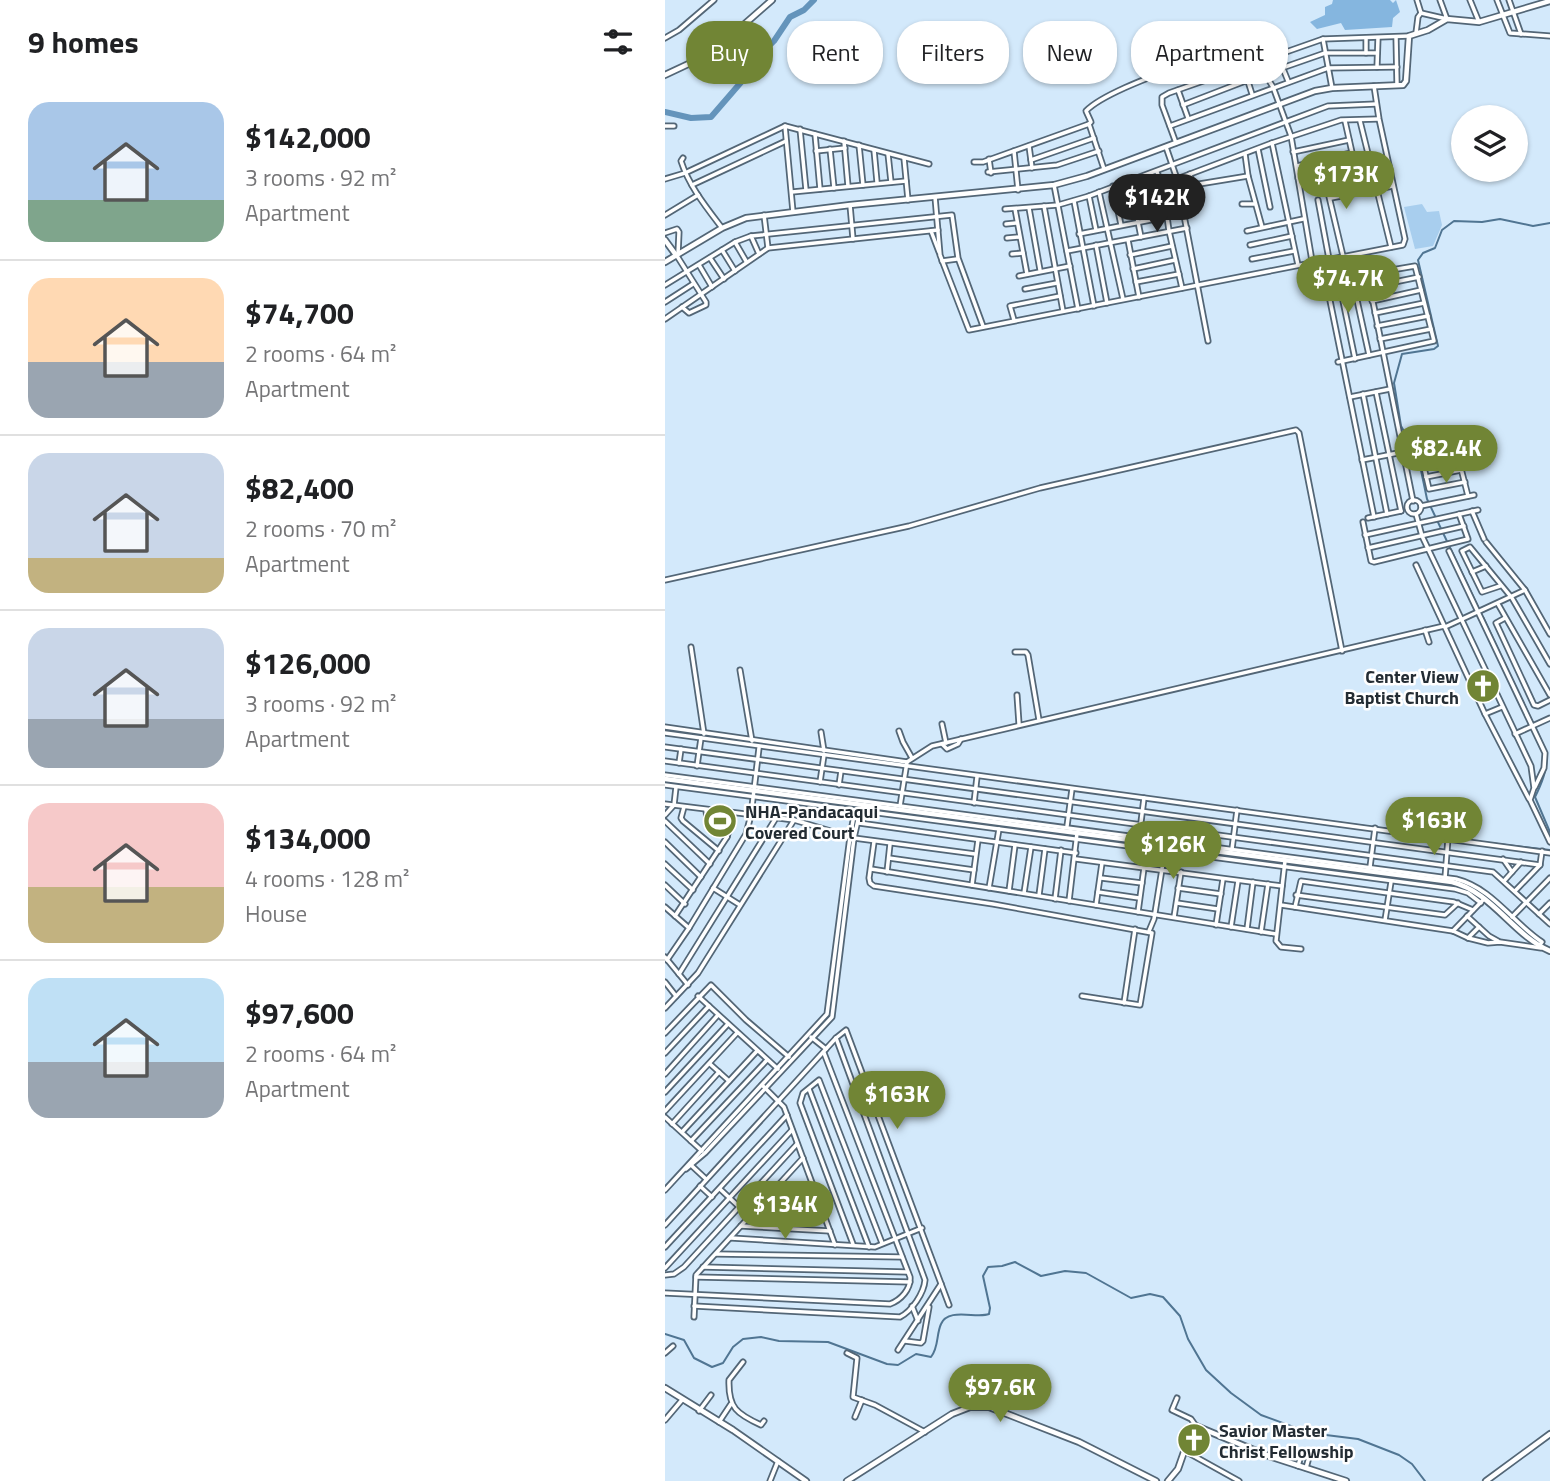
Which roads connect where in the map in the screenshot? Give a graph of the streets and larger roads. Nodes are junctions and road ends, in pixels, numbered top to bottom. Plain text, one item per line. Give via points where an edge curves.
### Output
1 (714, 0) edge
2 (772, 0) edge
3 (1417, 0) edge
4 (1440, 0) edge
5 (1470, 0) edge
6 (1497, 0) edge
7 (1509, 0) edge
8 (1550, 1) edge
9 (1513, 11) junction
10 (1421, 13) junction
11 (1502, 15) junction
12 (1447, 19) junction
13 (748, 21) edge
14 (1479, 22) junction
15 (1416, 34) junction
16 (1521, 34) junction
17 (1409, 36) junction
18 (1550, 36) edge
19 (1396, 37) junction
20 (665, 38) edge
21 (1366, 38) junction
22 (1378, 38) junction
23 (1323, 39) junction
24 (1288, 50) edge
25 (1366, 52) junction
26 (1325, 53) junction
27 (1377, 53) junction
28 (686, 65) edge
29 (1288, 66) edge
30 (1377, 67) junction
31 (1397, 67) junction
32 (1328, 68) junction
33 (665, 75) edge
34 (1288, 81) edge
35 (1136, 84) edge
36 (1194, 84) edge
37 (1238, 84) edge
38 (1249, 84) edge
39 (1271, 84) edge
40 (1280, 84) edge
41 (1397, 85) junction
42 (1374, 86) junction
43 (1273, 87) junction
44 (1332, 88) junction
45 (1178, 90) junction
46 (1253, 94) junction
47 (1376, 104) junction
48 (1183, 105) junction
49 (1279, 105) junction
50 (1189, 118) junction
51 (1379, 119) junction
52 (1286, 121) junction
53 (1345, 121) junction
54 (1360, 121) junction
55 (1089, 124) junction
56 (665, 126) edge
57 (674, 126) dead end
58 (785, 126) junction
59 (1170, 126) junction
60 (800, 129) junction
61 (815, 134) junction
62 (1291, 136) junction
63 (1094, 138) junction
64 (1349, 140) junction
65 (786, 141) junction
66 (844, 141) junction
67 (1176, 143) junction
68 (1272, 143) junction
69 (859, 145) junction
70 (1029, 146) junction
71 (1166, 147) junction
72 (845, 148) junction
73 (831, 149) junction
74 (1258, 149) junction
75 (874, 150) junction
76 (816, 151) junction
77 (1014, 151) junction
78 (1099, 151) junction
79 (1293, 152) junction
80 (1245, 153) junction
81 (1351, 153) junction
82 (888, 154) junction
83 (684, 158) dead end
84 (904, 158) junction
85 (989, 159) junction
86 (1031, 160) junction
87 (974, 162) dead end
88 (929, 164) dead end
89 (1173, 165) junction
90 (1297, 166) junction
91 (1354, 167) junction
92 (1032, 169) junction
93 (1104, 169) junction
94 (1016, 170) junction
95 (1157, 172) junction
96 (1323, 172) junction
97 (685, 173) junction
98 (1190, 174) junction
99 (1248, 176) junction
100 (1298, 178) junction
101 (665, 179) edge
102 (1177, 179) junction
103 (906, 181) junction
104 (891, 182) junction
105 (1130, 182) junction
106 (877, 183) junction
107 (692, 185) junction
108 (863, 185) junction
109 (1054, 185) junction
110 (1193, 185) junction
111 (848, 186) junction
112 (1113, 186) junction
113 (1393, 186) junction
114 (834, 188) junction
115 (1163, 188) junction
116 (820, 189) junction
117 (1018, 190) junction
118 (806, 191) junction
119 (1099, 191) junction
120 (1377, 191) junction
121 (792, 192) junction
122 (1361, 193) junction
123 (1133, 194) junction
124 (698, 195) junction
125 (1090, 195) junction
126 (935, 197) junction
127 (1331, 198) junction
128 (908, 200) junction
129 (1074, 200) junction
130 (1318, 200) dead end
131 (1165, 202) junction
132 (1242, 204) dead end
133 (1255, 204) junction
134 (850, 205) junction
135 (1058, 205) junction
136 (1044, 206) junction
137 (1197, 206) dead end
138 (1270, 207) dead end
139 (1029, 208) junction
140 (1136, 208) junction
141 (1005, 209) dead end
142 (1015, 209) junction
143 (793, 212) junction
144 (665, 215) edge
145 (764, 215) junction
146 (937, 216) junction
147 (1166, 217) junction
148 (1304, 219) junction
149 (1139, 222) junction
150 (1288, 222) junction
151 (1016, 223) junction
152 (852, 224) junction
153 (1006, 224) dead end
154 (1121, 225) junction
155 (1262, 227) junction
156 (722, 228) junction
157 (1106, 228) junction
158 (1187, 228) junction
159 (937, 230) junction
160 (1096, 230) junction
161 (931, 231) junction
162 (1169, 231) junction
163 (1247, 231) dead end
164 (665, 233) edge
165 (766, 233) junction
166 (1079, 234) junction
167 (751, 236) junction
168 (1292, 236) junction
169 (1019, 237) junction
170 (1141, 237) junction
171 (1007, 238) dead end
172 (853, 239) junction
173 (1128, 240) junction
174 (665, 241) edge
175 (735, 242) junction
176 (1109, 242) junction
177 (1095, 245) junction
178 (1250, 245) dead end
179 (1172, 246) junction
180 (1391, 247) junction
181 (768, 248) junction
182 (1081, 248) junction
183 (722, 250) junction
184 (1067, 251) junction
185 (1295, 251) junction
186 (758, 254) junction
187 (1012, 254) dead end
188 (1023, 254) junction
189 (677, 255) junction
190 (940, 255) junction
191 (1130, 255) junction
192 (1343, 256) junction
193 (710, 258) junction
194 (958, 258) junction
195 (1252, 259) dead end
196 (1329, 259) junction
197 (1176, 260) junction
198 (941, 261) junction
199 (665, 262) edge
200 (747, 262) junction
201 (1313, 262) junction
202 (699, 265) junction
203 (1298, 265) junction
204 (1070, 266) junction
205 (1055, 267) junction
206 (1350, 268) junction
207 (1133, 269) junction
208 (687, 271) junction
209 (734, 271) junction
210 (1040, 271) junction
211 (1337, 271) junction
212 (1027, 274) junction
213 (1179, 274) junction
214 (1367, 274) junction
215 (1019, 276) dead end
216 (1419, 277) junction
217 (724, 279) junction
218 (1136, 282) junction
219 (1058, 283) junction
220 (694, 284) junction
221 (665, 285) edge
222 (1197, 285) junction
223 (713, 287) junction
224 (1370, 287) junction
225 (1182, 288) junction
226 (1025, 289) dead end
227 (1422, 290) junction
228 (701, 295) junction
229 (1060, 296) junction
230 (1139, 297) junction
231 (1123, 299) junction
232 (1372, 301) junction
233 (665, 302) edge
234 (1107, 303) junction
235 (1425, 303) junction
236 (1094, 306) junction
237 (682, 307) junction
238 (1078, 309) junction
239 (1063, 311) junction
240 (1375, 313) junction
241 (1428, 316) junction
242 (665, 318) edge
243 (1014, 320) junction
244 (983, 326) junction
245 (1377, 326) junction
246 (1431, 329) junction
247 (1380, 339) junction
248 (1208, 341) dead end
249 (1383, 353) junction
250 (1369, 356) junction
251 (1355, 359) junction
252 (1340, 362) junction
253 (1390, 389) junction
254 (1376, 392) junction
255 (1363, 394) junction
256 (1350, 397) junction
257 (1417, 451) junction
258 (1403, 453) junction
259 (1389, 455) junction
260 (1376, 457) junction
261 (1459, 457) junction
262 (1362, 460) junction
263 (1423, 464) junction
264 (1462, 470) junction
265 (1426, 477) junction
266 (1465, 482) junction
267 (1413, 501) junction
268 (1421, 506) junction
269 (1408, 510) junction
270 (1401, 511) junction
271 (1387, 514) junction
272 (1416, 514) junction
273 (1459, 514) junction
274 (1363, 522) dead end
275 (1418, 523) junction
276 (1464, 526) junction
277 (1366, 535) junction
278 (1422, 536) junction
279 (1368, 548) junction
280 (1427, 548) junction
281 (1448, 551) dead end
282 (1416, 565) dead end
283 (1486, 566) junction
284 (1472, 572) junction
285 (665, 580) edge
286 (1500, 586) junction
287 (1525, 590) junction
288 (1512, 598) junction
289 (1498, 604) junction
290 (1478, 613) junction
291 (1505, 618) junction
292 (1461, 619) junction
293 (1445, 627) junction
294 (1425, 630) junction
295 (1550, 634) edge
296 (1429, 642) dead end
297 (691, 647) dead end
298 (1342, 651) junction
299 (1015, 652) dead end
300 (1550, 664) edge
301 (740, 670) dead end
302 (1017, 695) dead end
303 (1550, 698) edge
304 (1502, 707) junction
305 (1485, 714) junction
306 (1039, 720) junction
307 (1549, 720) edge
308 (942, 724) dead end
309 (1019, 725) junction
310 (665, 727) edge
311 (1531, 727) junction
312 (899, 731) dead end
313 (821, 732) dead end
314 (665, 733) edge
315 (704, 734) junction
316 (1515, 734) junction
317 (701, 738) junction
318 (752, 741) junction
319 (944, 744) junction
320 (665, 747) edge
321 (759, 747) junction
322 (681, 749) junction
323 (699, 752) junction
324 (824, 753) junction
325 (912, 758) junction
326 (756, 760) junction
327 (665, 761) edge
328 (679, 763) junction
329 (907, 764) junction
330 (697, 766) junction
331 (822, 769) junction
332 (841, 772) junction
333 (756, 775) junction
334 (978, 776) junction
335 (665, 777) edge
336 (904, 780) junction
337 (820, 782) junction
338 (665, 785) edge
339 (838, 785) junction
340 (676, 786) junction
341 (1534, 788) junction
342 (976, 789) junction
343 (1073, 789) junction
344 (754, 792) junction
345 (903, 793) junction
346 (834, 797) junction
347 (1144, 798) junction
348 (1530, 800) junction
349 (1071, 801) junction
350 (974, 803) junction
351 (665, 804) edge
352 (674, 805) junction
353 (900, 806) junction
354 (684, 807) junction
355 (858, 808) junction
356 (706, 810) junction
357 (1237, 810) junction
358 (1143, 812) junction
359 (734, 813) junction
360 (665, 815) edge
361 (751, 815) junction
362 (1069, 816) junction
363 (776, 818) junction
364 (1297, 818) junction
365 (794, 820) junction
366 (665, 821) edge
367 (856, 823) junction
368 (1236, 824) junction
369 (1141, 825) junction
370 (999, 826) junction
371 (1375, 828) junction
372 (1066, 830) junction
373 (1296, 831) junction
374 (1077, 833) junction
375 (852, 837) junction
376 (1234, 837) junction
377 (727, 838) junction
378 (1139, 838) junction
379 (1448, 838) junction
380 (978, 840) junction
381 (1077, 840) junction
382 (665, 842) edge
383 (874, 842) junction
384 (1374, 842) junction
385 (1550, 842) edge
386 (995, 843) junction
387 (890, 844) junction
388 (1165, 844) junction
389 (1015, 845) junction
390 (1293, 846) junction
391 (1031, 847) junction
392 (1045, 849) junction
393 (1232, 849) junction
394 (1061, 850) junction
395 (719, 851) junction
396 (1165, 851) junction
397 (1446, 851) junction
398 (1542, 851) junction
399 (1076, 853) junction
400 (1550, 853) edge
401 (975, 854) junction
402 (1371, 856) junction
403 (1292, 857) junction
404 (889, 858) junction
405 (1076, 859) junction
406 (1503, 859) junction
407 (1521, 862) junction
408 (665, 863) edge
409 (1102, 863) junction
410 (710, 864) junction
411 (1284, 864) junction
412 (1540, 865) junction
413 (1446, 866) junction
414 (1370, 867) junction
415 (1143, 868) junction
416 (870, 869) junction
417 (974, 870) junction
418 (1162, 870) junction
419 (1181, 872) junction
420 (1512, 872) junction
421 (887, 873) junction
422 (701, 877) junction
423 (1101, 877) junction
424 (1445, 878) junction
425 (1550, 878) edge
426 (1223, 879) junction
427 (1238, 880) junction
428 (1503, 881) junction
429 (1252, 882) junction
430 (1391, 882) junction
431 (1142, 883) junction
432 (1268, 884) junction
433 (665, 885) edge
434 (972, 886) junction
435 (1282, 886) junction
436 (713, 888) junction
437 (989, 888) junction
438 (1178, 888) junction
439 (693, 890) junction
440 (1009, 891) junction
441 (1098, 892) junction
442 (1514, 892) junction
443 (1389, 893) junction
444 (1024, 894) junction
445 (1221, 894) junction
446 (1296, 895) junction
447 (1039, 896) junction
448 (727, 897) junction
449 (1139, 898) junction
450 (1055, 899) junction
451 (1069, 901) junction
452 (1482, 901) junction
453 (1458, 902) junction
454 (1177, 903) junction
455 (1526, 903) junction
456 (1550, 903) edge
457 (685, 904) junction
458 (740, 905) junction
459 (1097, 905) junction
460 (1280, 905) junction
461 (665, 907) edge
462 (1296, 907) junction
463 (1387, 907) junction
464 (1218, 909) junction
465 (1473, 910) junction
466 (1137, 912) junction
467 (1155, 915) junction
468 (1539, 915) junction
469 (675, 916) junction
470 (1467, 916) junction
471 (1174, 917) junction
472 (1511, 919) junction
473 (1385, 920) junction
474 (1550, 924) edge
475 (1216, 925) junction
476 (1231, 927) junction
477 (1479, 927) junction
478 (689, 928) junction
479 (1135, 929) junction
480 (1246, 930) junction
481 (1453, 931) junction
482 (1149, 932) junction
483 (1261, 932) junction
484 (1276, 934) junction
485 (1468, 939) junction
486 (1500, 942) junction
487 (1541, 947) junction
488 (1301, 949) dead end
489 (1550, 951) edge
490 (666, 958) edge
491 (678, 974) junction
492 (665, 982) edge
493 (688, 985) junction
494 (676, 996) junction
495 (698, 996) junction
496 (1082, 996) dead end
497 (1124, 1003) junction
498 (709, 1006) junction
499 (665, 1007) edge
500 (718, 1014) junction
501 (728, 1024) junction
502 (665, 1033) edge
503 (737, 1033) junction
504 (811, 1037) junction
505 (836, 1038) junction
506 (757, 1051) junction
507 (825, 1051) junction
508 (665, 1053) edge
509 (789, 1056) junction
510 (767, 1060) junction
511 (709, 1063) junction
512 (778, 1069) junction
513 (719, 1072) junction
514 (665, 1074) edge
515 (729, 1081) junction
516 (762, 1085) junction
517 (767, 1089) junction
518 (809, 1089) junction
519 (665, 1092) edge
520 (779, 1102) junction
521 (665, 1111) edge
522 (787, 1115) junction
523 (665, 1117) edge
524 (672, 1124) junction
525 (792, 1130) junction
526 (682, 1132) junction
527 (691, 1141) junction
528 (797, 1144) junction
529 (703, 1152) junction
530 (803, 1158) junction
531 (692, 1166) junction
532 (683, 1170) junction
533 (706, 1180) junction
534 (700, 1186) junction
535 (720, 1189) junction
536 (665, 1190) edge
537 (712, 1197) junction
538 (730, 1198) junction
539 (740, 1206) junction
540 (750, 1217) junction
541 (665, 1225) edge
542 (741, 1226) junction
543 (922, 1228) junction
544 (830, 1231) junction
545 (909, 1233) junction
546 (895, 1237) junction
547 (731, 1238) junction
548 (882, 1243) junction
549 (853, 1244) junction
550 (835, 1245) junction
551 (665, 1247) edge
552 (869, 1247) junction
553 (716, 1254) junction
554 (902, 1257) junction
555 (703, 1267) junction
556 (665, 1268) edge
557 (907, 1272) junction
558 (665, 1275) edge
559 (696, 1277) junction
560 (910, 1282) junction
561 (941, 1284) junction
562 (665, 1293) edge
563 (694, 1294) junction
564 (929, 1305) junction
565 (949, 1305) dead end
566 (694, 1306) junction
567 (912, 1306) junction
568 (694, 1317) dead end
569 (918, 1321) junction
570 (915, 1326) junction
571 (925, 1332) junction
572 (905, 1341) junction
573 (673, 1346) dead end
574 (898, 1350) dead end
575 (665, 1353) edge
576 (847, 1353) dead end
577 (743, 1362) dead end
578 (665, 1388) edge
579 (711, 1395) dead end
580 (1177, 1398) dead end
581 (682, 1400) junction
582 (862, 1400) junction
583 (731, 1404) junction
584 (699, 1411) junction
585 (855, 1417) dead end
586 (665, 1420) edge
587 (764, 1421) dead end
588 (719, 1422) junction
589 (1196, 1426) junction
590 (925, 1432) junction
591 (1550, 1434) edge
592 (1185, 1451) junction
593 (1302, 1452) dead end
594 (1309, 1457) dead end
595 (778, 1461) junction
596 (1298, 1466) junction
597 (1306, 1468) junction
598 (1328, 1474) junction
599 (851, 1480) edge
600 (771, 1481) edge
601 (806, 1481) edge
602 (1156, 1481) edge
603 (1168, 1481) edge
604 (1239, 1481) edge
605 (1319, 1481) edge
606 (1346, 1481) edge
607 (1486, 1481) edge

1 - 20 street
2 - 13 street
3 - 10 street
4 - 12 street
5 - 14 street
6 - 11 street
7 - 9 street
8 - 9 street
9 - 11 street
9 - 16 street
10 - 12 street
10 - 15 street
11 - 14 street
11 - 16 street via 1508,32
12 - 14 street
12 - 15 street
15 - 17 street
16 - 18 street
17 - 19 street
17 - 41 street via 1406,81
19 - 22 street
19 - 31 street
21 - 22 street
21 - 23 street
21 - 25 street
22 - 27 street
23 - 24 street
23 - 26 street
25 - 26 street
25 - 27 street
26 - 29 street
26 - 32 street
27 - 30 street
28 - 33 street
30 - 31 street
30 - 32 street
31 - 41 street
32 - 34 street
32 - 44 street
35 - 55 street via 1091,106 1086,111
36 - 45 street
37 - 48 street
38 - 46 street
39 - 43 street
40 - 43 street
41 - 42 street
42 - 44 street
42 - 47 street
43 - 46 street
43 - 49 street
44 - 49 street
45 - 48 street
45 - 59 street via 1162,97
46 - 50 street
47 - 51 street
47 - 52 street via 1328,106
48 - 50 street
49 - 52 street
49 - 67 street
50 - 59 street
51 - 54 street
51 - 113 street
52 - 62 street
52 - 89 street
53 - 54 street
53 - 62 street
53 - 64 street
54 - 120 street
55 - 63 street
55 - 70 street
56 - 57 street
58 - 60 street
58 - 65 street
58 - 97 street
59 - 67 street
60 - 61 street
60 - 118 street
61 - 66 street
61 - 76 street
62 - 68 street
62 - 79 street
63 - 78 street
63 - 86 street
64 - 79 street
64 - 81 street
65 - 107 street
65 - 121 street
66 - 69 street
66 - 72 street
67 - 71 street
68 - 74 street
68 - 150 street
69 - 75 street
69 - 108 street
70 - 77 street
70 - 86 street
71 - 89 street
71 - 93 street
72 - 73 street
72 - 111 street
73 - 76 street
73 - 114 street
74 - 80 street
74 - 138 street
75 - 82 street
75 - 106 street
76 - 116 street
77 - 85 street
77 - 94 street
78 - 92 street
78 - 93 street
79 - 90 street
80 - 98 street
80 - 99 street
81 - 90 street
81 - 91 street
82 - 84 street
82 - 104 street
83 - 97 street
84 - 88 street
84 - 103 street
85 - 87 street
85 - 94 street via 989,173
86 - 92 street
89 - 95 street
89 - 102 street
90 - 100 street
91 - 96 street
91 - 122 street
92 - 94 street
93 - 109 street
94 - 117 street
95 - 105 street
95 - 115 street
96 - 100 street
96 - 127 street
97 - 101 street
97 - 107 street
98 - 102 street
98 - 110 street
99 - 110 street
99 - 133 street
100 - 148 street
102 - 158 street
103 - 104 street
103 - 128 street
104 - 106 street
105 - 112 street
105 - 123 street
106 - 108 street
107 - 124 street
108 - 111 street
109 - 117 street
109 - 135 street
110 - 137 street
111 - 114 street
112 - 119 street
112 - 154 street
113 - 120 street
113 - 180 street via 1405,242
114 - 116 street
115 - 123 street
115 - 131 street
116 - 118 street
117 - 126 street
118 - 121 street
119 - 125 street
119 - 157 street
120 - 122 street
120 - 180 street
121 - 143 street
122 - 127 street
123 - 140 street
124 - 144 street
124 - 156 street
125 - 129 street
125 - 160 street
126 - 128 street
126 - 146 street
127 - 192 street
128 - 134 street
129 - 135 street
129 - 166 street
130 - 196 street
131 - 140 street
131 - 147 street
132 - 133 street
133 - 155 street
134 - 143 street
134 - 152 street
135 - 136 street
135 - 184 street
136 - 139 street
136 - 205 street
139 - 142 street
139 - 210 street
140 - 149 street
141 - 142 street
142 - 151 street
143 - 145 street
145 - 156 street
145 - 165 street
146 - 152 street
146 - 159 street
146 - 194 street via 951,215
147 - 149 street
147 - 162 street
148 - 150 street
148 - 201 street
149 - 154 street
149 - 170 street
150 - 155 street
150 - 168 street
151 - 153 street
151 - 169 street
152 - 165 street
152 - 172 street
154 - 157 street
155 - 163 street
156 - 189 street
157 - 160 street
157 - 176 street
158 - 162 street
158 - 222 street
159 - 161 street
159 - 190 street
160 - 166 street
161 - 172 street
161 - 190 street
162 - 170 street
162 - 179 street
164 - 189 street via 679,232
165 - 167 street
165 - 181 street
166 - 182 street
167 - 175 street
167 - 186 street
168 - 178 street
168 - 185 street
169 - 171 street
169 - 188 street
170 - 173 street
172 - 181 street
173 - 176 street
173 - 191 street
174 - 189 street
175 - 183 street
175 - 200 street
176 - 177 street
176 - 231 street
177 - 182 street
177 - 234 street
179 - 191 street
179 - 197 street
180 - 192 street
181 - 186 street
182 - 184 street
182 - 236 street
183 - 193 street
183 - 209 street
184 - 204 street
185 - 195 street
185 - 203 street
186 - 200 street
187 - 188 street
188 - 212 street
189 - 199 street
189 - 208 street
190 - 198 street
191 - 207 street
192 - 196 street
193 - 202 street
193 - 217 street
194 - 198 street
194 - 244 street
196 - 201 street
197 - 207 street
197 - 213 street
198 - 244 street via 969,330
200 - 209 street
201 - 203 street
202 - 208 street
202 - 223 street
203 - 222 street
204 - 205 street
204 - 238 street
205 - 210 street
205 - 219 street
206 - 211 street
206 - 214 street via 1364,267
206 - 250 street
207 - 218 street
208 - 220 street
208 - 221 street
209 - 217 street
210 - 212 street
211 - 251 street
211 - 252 street via 1325,276
212 - 215 street
213 - 218 street
213 - 225 street
214 - 216 street via 1414,265
214 - 224 street
216 - 224 street
216 - 227 street
217 - 223 street
218 - 230 street
219 - 226 street
219 - 229 street
220 - 228 street
220 - 233 street
222 - 225 street
222 - 248 street
223 - 228 street
224 - 232 street
225 - 230 street
227 - 232 street
227 - 235 street
228 - 237 street
228 - 237 street via 706,305 689,313
229 - 239 street
229 - 243 street via 1010,306
230 - 231 street
231 - 234 street
232 - 240 street
234 - 236 street
235 - 240 street
235 - 241 street
236 - 238 street
237 - 242 street
238 - 239 street
239 - 243 street
240 - 245 street
241 - 245 street
241 - 246 street
243 - 244 street
245 - 247 street
246 - 247 street
246 - 249 street via 1433,342
247 - 249 street
249 - 250 street
249 - 253 street
250 - 251 street
251 - 252 street
252 - 256 street
253 - 254 street
253 - 258 street
254 - 255 street
254 - 259 street
255 - 256 street
255 - 260 street
256 - 262 street
257 - 258 street
257 - 261 street via 1454,444
257 - 263 street
258 - 259 street
258 - 267 street
259 - 260 street
259 - 270 street
260 - 262 street
260 - 271 street
261 - 263 street
261 - 264 street
262 - 271 street via 1371,518
263 - 265 street
264 - 265 street
264 - 266 street
265 - 266 street via 1430,490
266 - 268 street via 1471,496
267 - 268 street
267 - 269 street
268 - 272 street
269 - 270 street
269 - 272 street
270 - 271 street
272 - 275 street
273 - 275 street
273 - 276 street
273 - 287 street via 1475,511 1485,540
274 - 277 street
275 - 277 street
275 - 278 street
276 - 278 street
276 - 280 street via 1468,539
277 - 279 street
278 - 279 street
278 - 280 street
279 - 280 street via 1374,562
280 - 292 street
281 - 290 street
282 - 293 street
283 - 284 street
283 - 284 street via 1470,547 1462,552
283 - 286 street
284 - 286 street via 1482,592
285 - 298 street via 909,526 1040,488 1296,430
286 - 288 street
287 - 288 street
287 - 295 street
288 - 289 street
288 - 300 street
289 - 290 street
289 - 291 street
290 - 292 street
290 - 311 street
291 - 303 street
291 - 303 street via 1496,623 1534,705
292 - 293 street
292 - 304 street
293 - 294 street
293 - 305 street
294 - 296 street
294 - 298 street
297 - 315 street
298 - 306 street
299 - 306 street via 1028,655
301 - 318 street
302 - 309 street
304 - 305 street
304 - 316 street
305 - 348 street
306 - 309 street
307 - 311 street
308 - 319 street
309 - 319 street via 961,739 947,749
310 - 315 street
311 - 316 street
311 - 341 street via 1545,756
312 - 325 street
313 - 324 street
314 - 317 street
315 - 318 street
316 - 341 street via 1531,766
317 - 321 street
317 - 323 street
318 - 324 street
319 - 325 street
320 - 322 street
321 - 324 street
321 - 326 street
322 - 323 street
322 - 328 street
323 - 326 street
323 - 330 street
324 - 329 street
324 - 331 street
325 - 329 street
326 - 331 street
326 - 333 street
327 - 328 street
328 - 330 street
329 - 334 street
329 - 336 street
330 - 333 street
331 - 332 street
331 - 337 street
332 - 336 street
332 - 339 street
333 - 337 street
333 - 344 street
334 - 342 street
334 - 343 street
335 - 344 street
336 - 342 street
336 - 345 street
337 - 339 street
338 - 340 street
339 - 345 street
339 - 346 street
340 - 344 street
340 - 352 street
341 - 348 street
342 - 349 street
342 - 350 street
343 - 347 street
343 - 349 street
344 - 346 street
344 - 355 street
344 - 361 street
345 - 350 street
345 - 353 street
346 - 353 street
347 - 357 street
347 - 358 street
348 - 385 street
349 - 358 street
349 - 362 street
350 - 362 street
351 - 352 street
352 - 354 street
352 - 360 street
353 - 372 street
354 - 356 street
354 - 395 street via 683,821
355 - 367 street
355 - 370 street
356 - 359 street
356 - 377 street via 707,820
357 - 364 street
357 - 368 street
358 - 368 street
358 - 369 street
359 - 361 street
359 - 377 street
361 - 363 street
361 - 436 street via 746,834
362 - 369 street
362 - 372 street
363 - 365 street
363 - 448 street
364 - 371 street
364 - 373 street
365 - 375 street
365 - 458 street
366 - 410 street
367 - 375 street
367 - 380 street
368 - 373 street
368 - 376 street
369 - 376 street
369 - 378 street
370 - 372 street
370 - 381 street
370 - 386 street
371 - 379 street
371 - 384 street
372 - 374 street
372 - 378 street
373 - 384 street
374 - 381 street
374 - 388 street
375 - 383 street
375 - 504 street via 828,1011
376 - 390 street
376 - 393 street
377 - 395 street
378 - 393 street
379 - 397 street
379 - 398 street
380 - 386 street
380 - 401 street
381 - 396 street
381 - 399 street
382 - 422 street
383 - 387 street
383 - 416 street
384 - 397 street
384 - 402 street
386 - 389 street
386 - 437 street
387 - 401 street
387 - 404 street
388 - 396 street
388 - 411 street
389 - 391 street
389 - 440 street
390 - 402 street
390 - 403 street
391 - 392 street
391 - 444 street
392 - 394 street
392 - 447 street
393 - 403 street
394 - 399 street
394 - 450 street
395 - 410 street
396 - 411 street
396 - 418 street
397 - 406 street
397 - 413 street
398 - 400 street
398 - 412 street
399 - 405 street
401 - 417 street
402 - 413 street
402 - 414 street
403 - 414 street
404 - 417 street
404 - 421 street
405 - 409 street
405 - 451 street
406 - 407 street
406 - 420 street
407 - 412 street
407 - 420 street
408 - 439 street
409 - 415 street
409 - 423 street
410 - 422 street
411 - 430 street
411 - 435 street
411 - 452 street via 1452,882
412 - 442 street
413 - 424 street
413 - 428 street via 1493,872
414 - 424 street
415 - 418 street
415 - 431 street
416 - 421 street
416 - 479 street via 874,886
417 - 434 street
418 - 419 street
418 - 467 street
419 - 426 street
419 - 438 street
420 - 428 street
421 - 434 street
422 - 439 street
423 - 431 street
423 - 441 street
424 - 472 street via 1475,885
425 - 455 street
426 - 427 street
426 - 445 street
427 - 429 street
427 - 476 street
428 - 442 street
429 - 432 street
429 - 480 street
430 - 443 street
430 - 452 street via 1455,889
431 - 449 street
432 - 435 street
432 - 483 street
433 - 457 street
434 - 437 street
435 - 460 street
436 - 448 street
436 - 478 street
437 - 440 street
438 - 445 street
438 - 454 street
439 - 457 street
440 - 444 street
441 - 449 street
441 - 459 street
442 - 455 street
443 - 446 street via 1301,881
443 - 453 street
443 - 463 street
444 - 447 street
445 - 464 street
446 - 462 street
446 - 463 street
447 - 450 street
448 - 458 street
448 - 491 street
449 - 466 street
450 - 451 street
451 - 459 street
452 - 465 street
452 - 472 street
453 - 463 street via 1445,915
453 - 465 street
454 - 464 street
454 - 471 street
455 - 468 street
455 - 472 street
456 - 468 street
457 - 469 street
458 - 493 street
459 - 466 street
460 - 462 street
460 - 484 street
461 - 469 street
462 - 473 street
463 - 473 street
464 - 475 street
465 - 470 street
466 - 467 street
467 - 471 street
467 - 482 street
468 - 474 street
469 - 478 street
470 - 477 street
470 - 481 street
471 - 475 street
472 - 487 street
473 - 481 street
475 - 476 street
476 - 480 street
477 - 485 street
477 - 486 street
478 - 490 street
479 - 482 street
479 - 497 street
480 - 483 street
481 - 485 street
482 - 497 street via 1153,934 1142,1003
483 - 484 street
484 - 488 street via 1279,946
485 - 486 street
486 - 487 street
487 - 489 street
490 - 491 street
491 - 493 street
492 - 494 street
493 - 494 street
494 - 499 street
495 - 498 street
495 - 502 street
495 - 509 street via 712,985
496 - 497 street
498 - 500 street
498 - 508 street
500 - 501 street
500 - 514 street
501 - 503 street
501 - 519 street
503 - 506 street
503 - 511 street
504 - 507 street
504 - 509 street
504 - 517 street
505 - 507 street
505 - 543 street via 846,1030
505 - 545 street
506 - 510 street
506 - 515 street
507 - 520 street
507 - 546 street
509 - 512 street
510 - 512 street
510 - 527 street
511 - 513 street
511 - 521 street
512 - 516 street
513 - 515 street
513 - 524 street
515 - 526 street
516 - 517 street
516 - 529 street
517 - 520 street
517 - 529 street
518 - 548 street via 821,1081
518 - 549 street via 800,1103
518 - 552 street
520 - 522 street
520 - 533 street
522 - 525 street
522 - 535 street
523 - 524 street
524 - 526 street
525 - 528 street
525 - 538 street
526 - 527 street
527 - 529 street
528 - 530 street
528 - 539 street
529 - 531 street
529 - 532 street
530 - 540 street
530 - 544 street
531 - 532 street
531 - 533 street
532 - 536 street
533 - 534 street
534 - 537 street
534 - 541 street
535 - 537 street
535 - 538 street
537 - 551 street
538 - 539 street
538 - 556 street
539 - 540 street
539 - 558 street via 681,1270
540 - 542 street
542 - 544 street
542 - 547 street
543 - 545 street
543 - 561 street
544 - 550 street
545 - 546 street
545 - 567 street via 926,1284
546 - 548 street
546 - 554 street
547 - 550 street
547 - 553 street
548 - 552 street
549 - 550 street
549 - 552 street
553 - 554 street
553 - 555 street
554 - 557 street
555 - 557 street
555 - 559 street
557 - 560 street
559 - 560 street
559 - 563 street
560 - 563 street via 901,1299 891,1304
561 - 564 street
561 - 565 street
562 - 563 street
563 - 566 street
564 - 569 street
564 - 571 street
566 - 567 street via 900,1317
566 - 568 street
567 - 569 street
569 - 570 street
570 - 571 street
570 - 572 street
571 - 572 street via 921,1343
572 - 574 street
573 - 575 street
576 - 582 street via 857,1359 853,1396
577 - 583 street via 729,1380
578 - 581 street
579 - 584 street
580 - 589 street via 1172,1410
581 - 584 street
581 - 586 street
582 - 585 street
582 - 590 street
583 - 587 street via 749,1420 761,1425
583 - 588 street
584 - 588 street
588 - 595 street
589 - 592 street
589 - 596 street
590 - 599 street
590 - 602 street via 962,1409 989,1407 1079,1442
591 - 607 street
592 - 603 street
592 - 604 street
593 - 596 street
594 - 597 street
595 - 600 street
595 - 601 street
596 - 597 street
597 - 598 street
598 - 605 street
598 - 606 street

